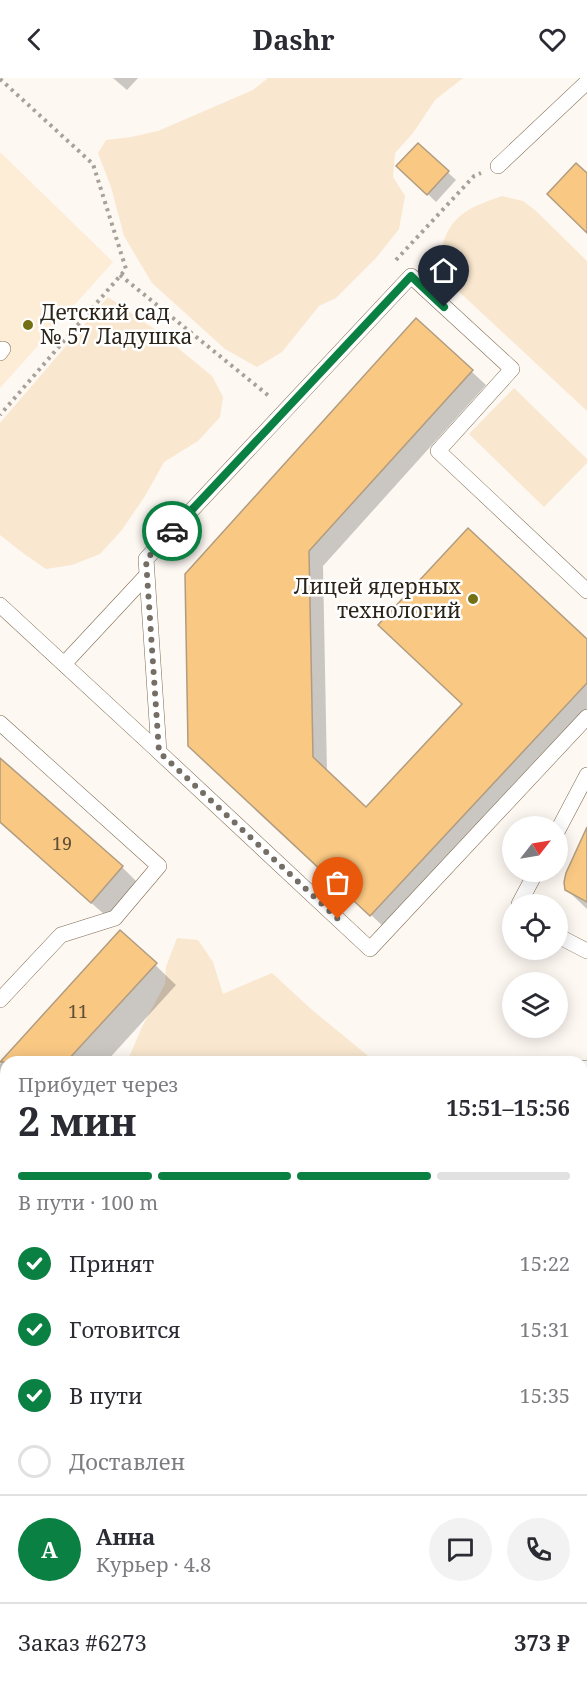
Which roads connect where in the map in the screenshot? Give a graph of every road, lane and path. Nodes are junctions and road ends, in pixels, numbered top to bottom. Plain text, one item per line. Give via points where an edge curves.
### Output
1 (0, 79) edge
2 (587, 82) edge
3 (498, 166) joint
4 (395, 261) dead end
5 (120, 275) junction
6 (277, 388) dead end
7 (0, 415) edge
8 (146, 576) junction
9 (587, 591) edge
10 (0, 605) edge
11 (64, 664) junction
12 (587, 717) edge
13 (0, 723) edge
14 (159, 752) junction
15 (587, 775) edge
16 (565, 816) edge
17 (568, 941) edge
18 (587, 951) edge
19 (0, 1000) edge

1 - 5 path via 93,164 126,269
2 - 3 lane
3 - 4 path via 474,176
5 - 6 path via 269,396
5 - 7 path
8 - 9 lane via 146,560 411,276 512,369 438,451
8 - 11 lane
8 - 14 lane
10 - 11 lane
11 - 14 lane
12 - 14 lane via 370,950
13 - 19 lane via 159,866 115,918 61,935
15 - 16 lane
17 - 18 lane

